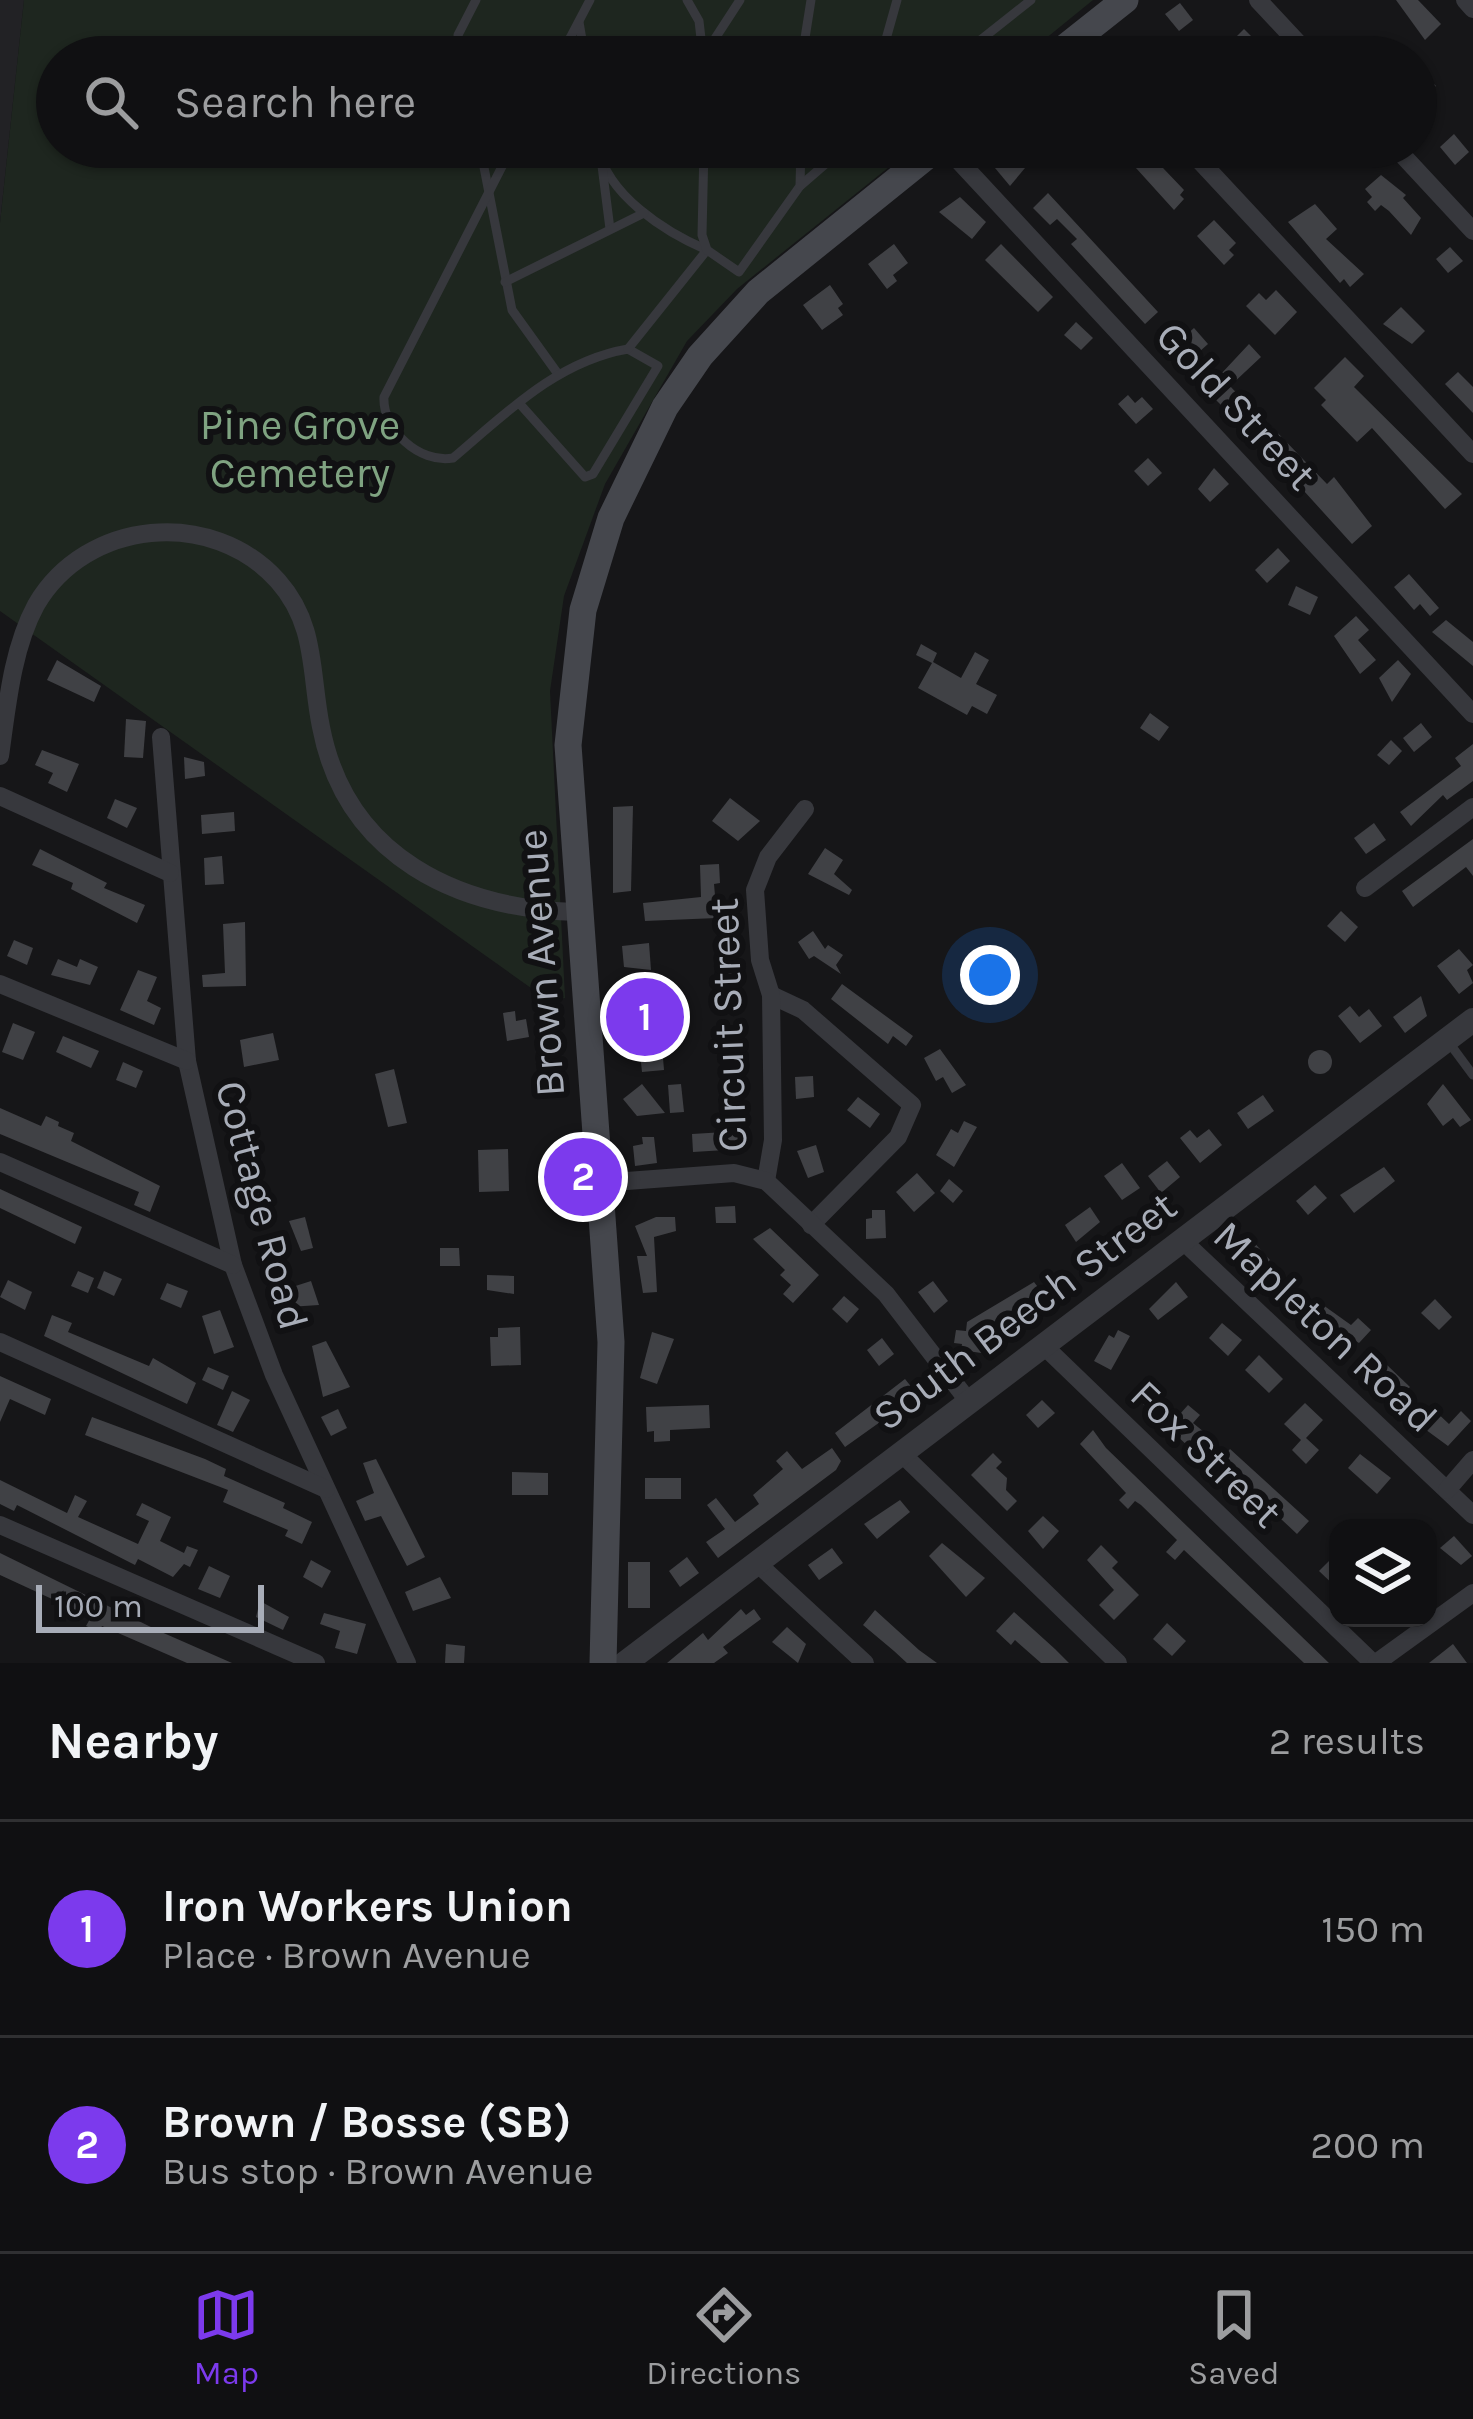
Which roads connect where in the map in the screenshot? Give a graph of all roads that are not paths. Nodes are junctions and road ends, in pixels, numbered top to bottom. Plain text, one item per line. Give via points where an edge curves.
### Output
1 (476, 0) edge
2 (590, 0) edge
3 (687, 0) edge
4 (740, 0) edge
5 (811, 0) edge
6 (897, 0) edge
7 (1031, 0) edge
8 (1125, 0) edge
9 (1258, 0) edge
10 (1465, 0) edge
11 (1473, 9) edge
12 (579, 22) junction
13 (1082, 35) edge
14 (458, 36) edge
15 (571, 36) edge
16 (581, 36) edge
17 (701, 36) edge
18 (717, 36) edge
19 (805, 36) edge
20 (887, 36) edge
21 (986, 36) edge
22 (1291, 36) edge
23 (484, 168) edge
24 (501, 168) edge
25 (602, 168) edge
26 (604, 168) edge
27 (704, 168) edge
28 (801, 168) edge
29 (820, 168) edge
30 (912, 168) edge
31 (962, 168) edge
32 (1207, 168) edge
33 (1414, 168) edge
34 (800, 186) junction
35 (489, 190) junction
36 (644, 212) junction
37 (610, 229) junction
38 (1473, 231) edge
39 (707, 250) junction
40 (749, 282) junction
41 (505, 283) junction
42 (628, 350) junction
43 (558, 374) junction
44 (519, 403) junction
45 (1473, 454) edge
46 (1473, 714) edge
47 (161, 737) dead end
48 (0, 756) edge
49 (0, 796) edge
50 (1473, 807) edge
51 (805, 809) dead end
52 (170, 873) junction
53 (1365, 888) dead end
54 (578, 913) junction
55 (0, 984) edge
56 (771, 995) junction
57 (1473, 1020) edge
58 (1446, 1040) junction
59 (187, 1061) junction
60 (1473, 1075) edge
61 (0, 1162) edge
62 (766, 1181) junction
63 (600, 1183) junction
64 (811, 1225) junction
65 (1181, 1238) junction
66 (233, 1265) junction
67 (0, 1342) edge
68 (1043, 1345) junction
69 (969, 1402) junction
70 (901, 1454) junction
71 (1473, 1460) edge
72 (326, 1489) junction
73 (1447, 1490) junction
74 (1473, 1515) edge
75 (0, 1526) edge
76 (757, 1563) junction
77 (1473, 1593) edge
78 (316, 1663) edge
79 (407, 1663) edge
80 (603, 1663) edge
81 (625, 1663) edge
82 (865, 1663) edge
83 (1118, 1663) edge
84 (1375, 1663) edge

1 - 14 lane
2 - 12 lane
3 - 17 lane
4 - 18 lane
5 - 19 lane
6 - 20 lane
7 - 21 lane
8 - 13 main road
9 - 22 street
10 - 11 street
12 - 15 lane
12 - 16 lane
23 - 35 lane
24 - 35 lane
25 - 37 lane
26 - 36 lane
27 - 39 lane
28 - 34 lane
29 - 34 lane
30 - 40 main road, Brown Avenue
31 - 46 street, Gold Street
32 - 45 street
33 - 38 street
34 - 40 lane
35 - 41 lane
35 - 44 lane via 384,397 383,416 392,431 443,460
36 - 37 lane
36 - 39 lane
37 - 41 lane
39 - 40 lane
39 - 42 lane
40 - 54 main road, Brown Avenue via 664,407 611,518 583,610 568,746
41 - 43 lane via 519,324
42 - 43 lane
42 - 44 lane via 658,365 592,474 585,477
43 - 44 lane
47 - 52 street, Cottage Road
48 - 54 street via 22,639 57,578 85,555 132,535 201,536 250,556 297,607 332,763 380,837 467,897
49 - 52 street
50 - 53 street
51 - 56 street, Circuit Street via 768,857 755,890
52 - 59 street, Cottage Road
54 - 63 main road, Brown Avenue
55 - 59 street
56 - 62 street, Circuit Street
56 - 64 street via 803,1010 912,1105 898,1137
57 - 58 street, South Beech Street
58 - 60 lane
58 - 65 street, South Beech Street
59 - 66 street, Cottage Road
61 - 66 street
62 - 63 street via 699,1173
62 - 64 street
63 - 80 main road, Brown Avenue via 611,1342
64 - 69 street via 886,1294
65 - 68 street, South Beech Street
65 - 73 street, Mapleton Road
66 - 72 street, Cottage Road
67 - 72 street
68 - 69 street, South Beech Street
68 - 84 street, Fox Street
69 - 70 street, South Beech Street
70 - 76 street, South Beech Street
70 - 83 street
71 - 73 street
72 - 79 street, Cottage Road
73 - 74 street, Mapleton Road
75 - 78 street
76 - 81 street, South Beech Street
76 - 82 street
77 - 84 street

